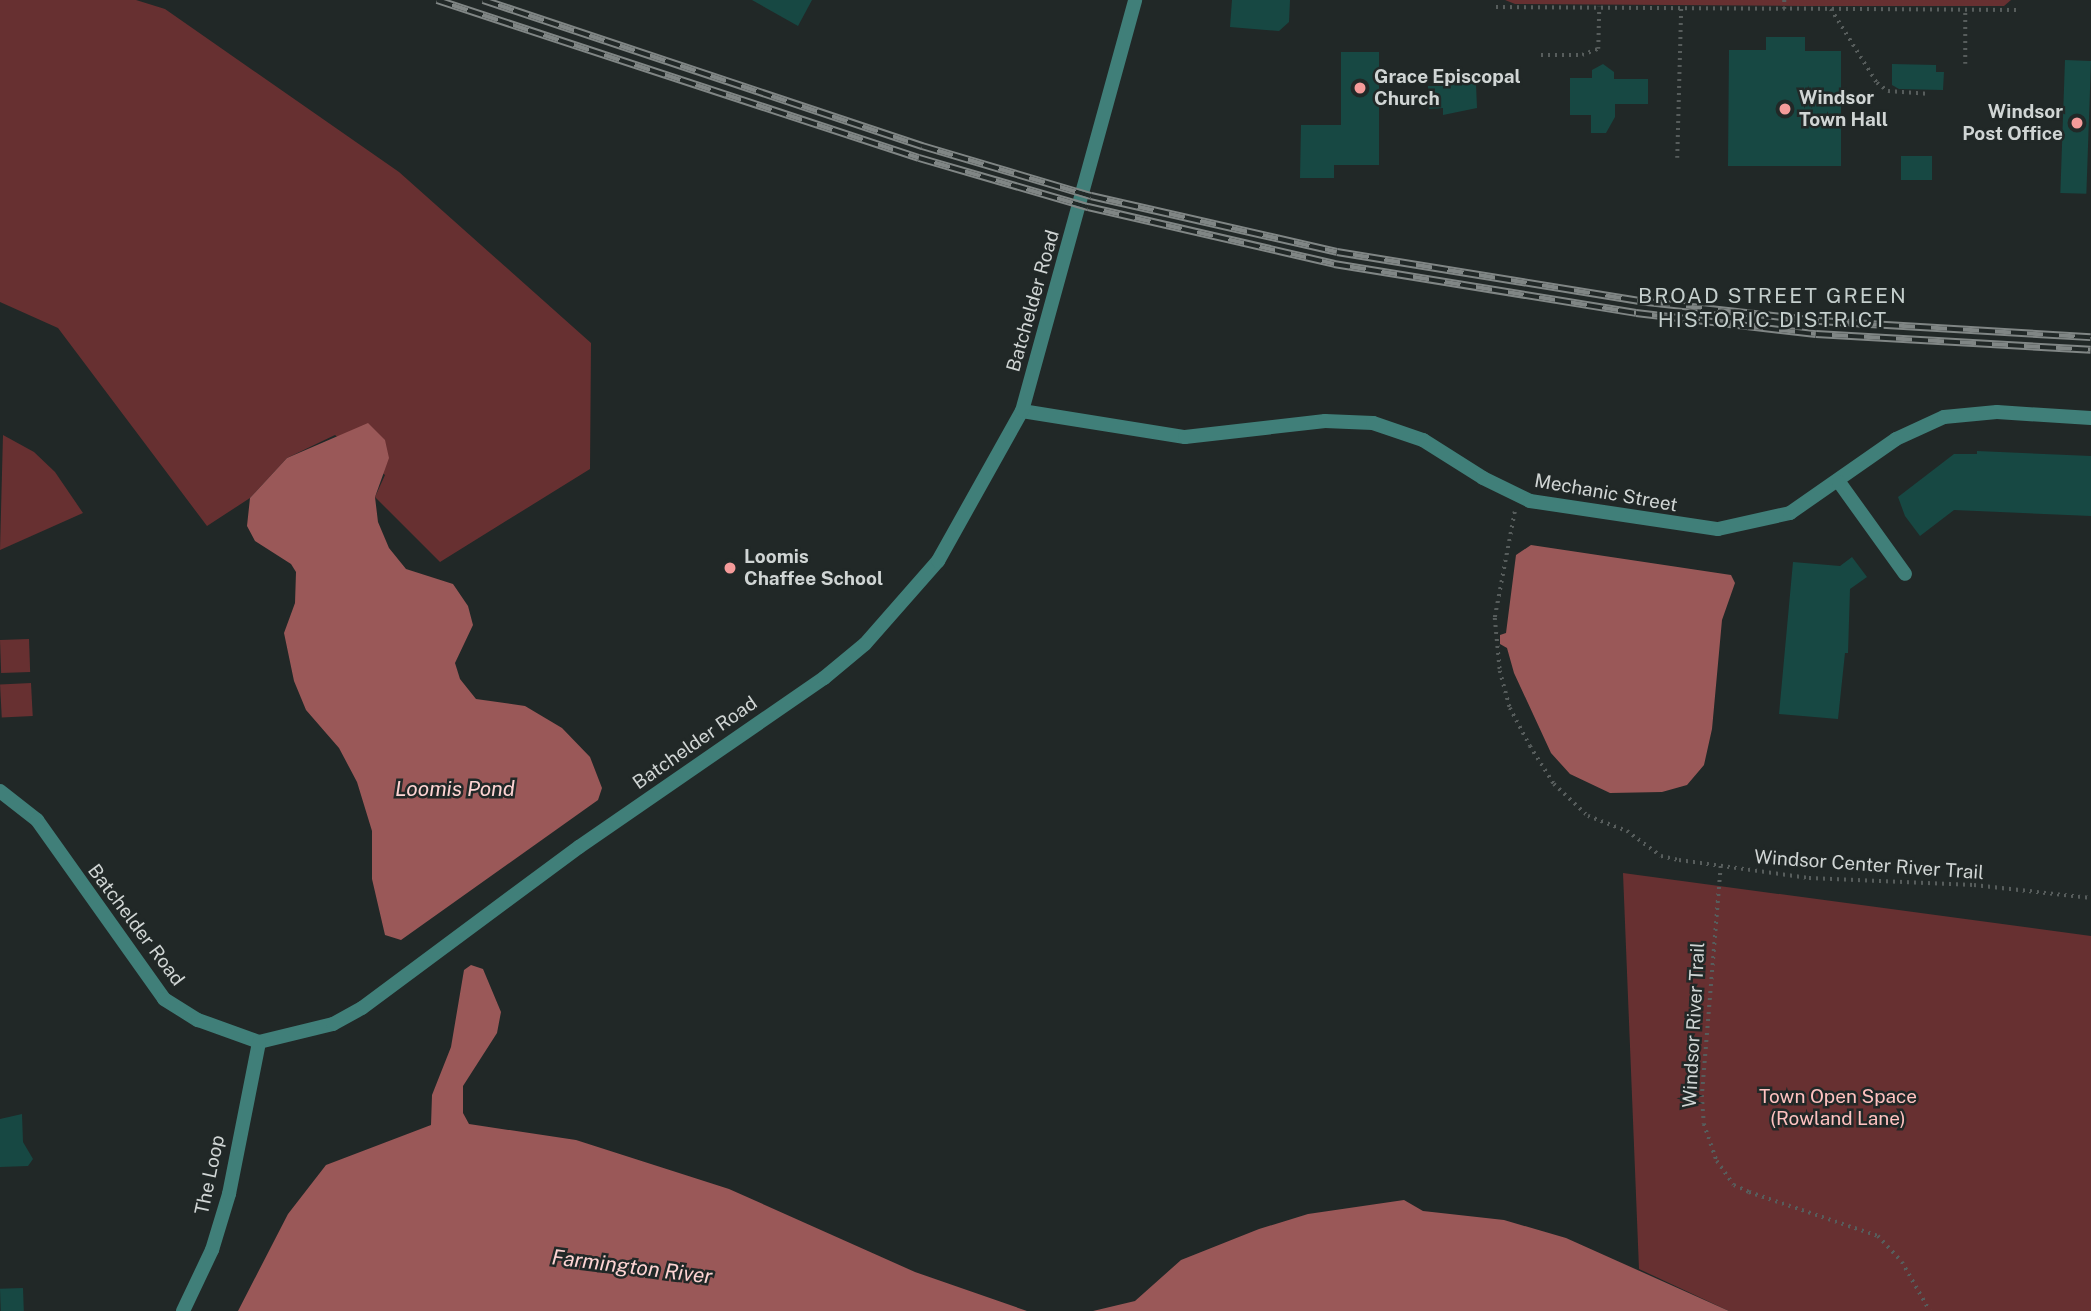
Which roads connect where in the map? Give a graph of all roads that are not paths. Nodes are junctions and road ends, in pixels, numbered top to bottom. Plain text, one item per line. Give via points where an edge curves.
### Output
1 (1135, 0) edge
2 (1022, 411) junction
3 (2091, 418) edge
4 (1839, 482) junction
5 (1905, 574) dead end
6 (0, 791) edge
7 (260, 1042) junction
8 (183, 1311) edge

1 - 2 street, Batchelder Road
2 - 4 street, Mechanic Street via 1185,437 1325,421 1373,423 1423,440 1519,496 1718,529 1790,513
2 - 7 street, Batchelder Road via 938,561 865,644 362,1008 333,1024
3 - 4 street, Mechanic Street via 1997,412 1944,417 1896,439
4 - 5 street
6 - 7 street, Batchelder Road via 37,820 164,999 198,1020
7 - 8 street, The Loop via 229,1194 212,1250

